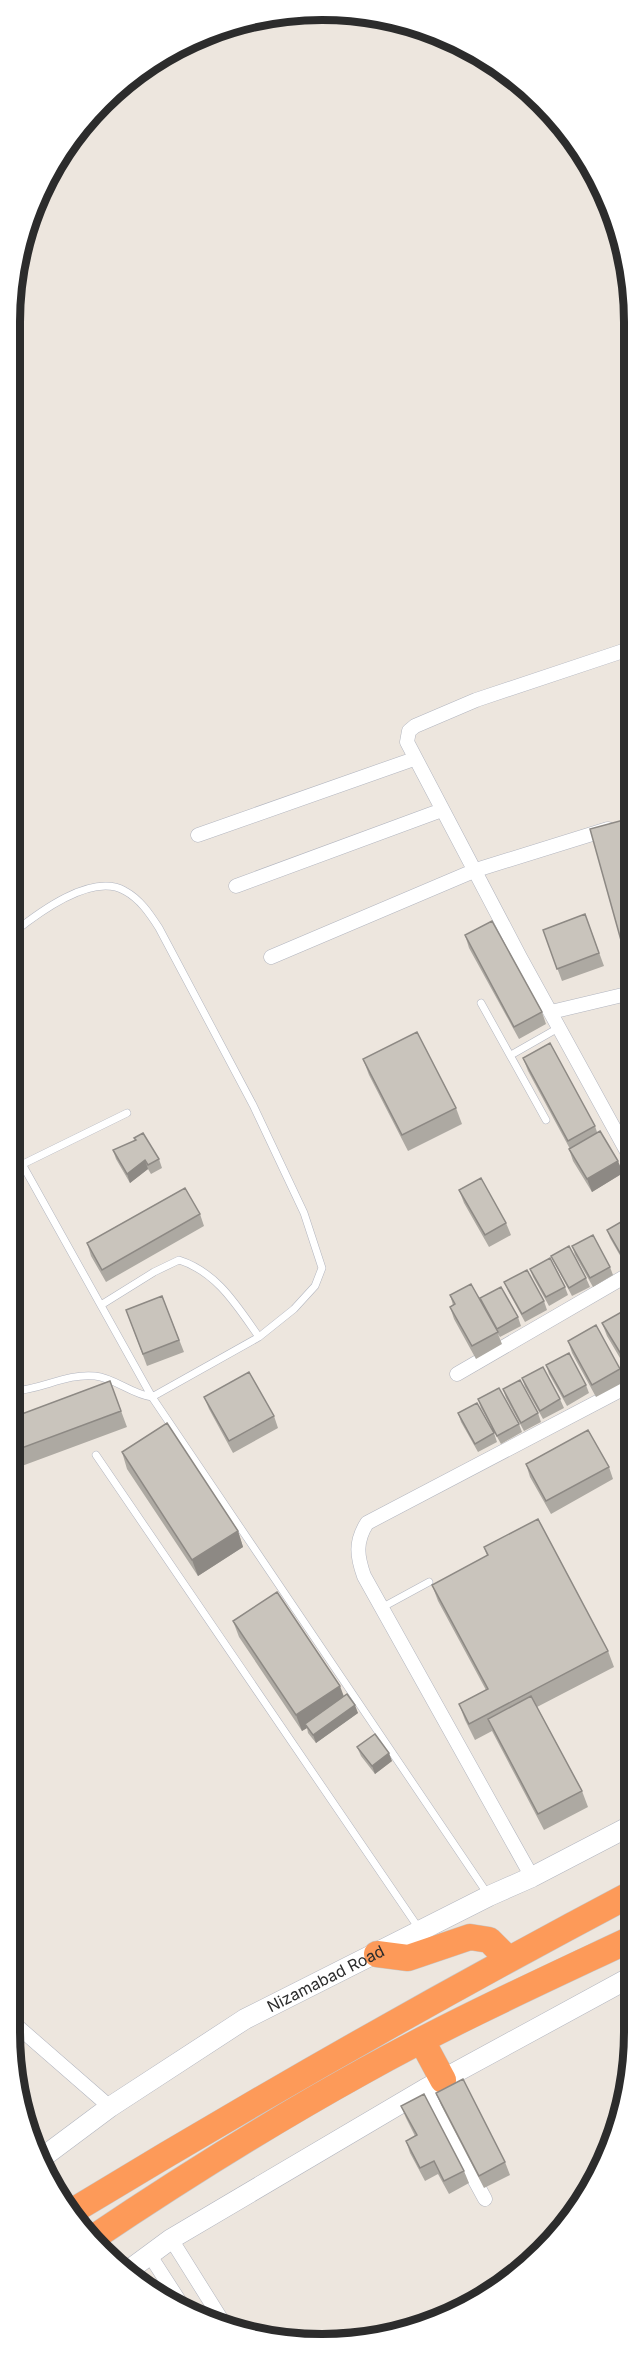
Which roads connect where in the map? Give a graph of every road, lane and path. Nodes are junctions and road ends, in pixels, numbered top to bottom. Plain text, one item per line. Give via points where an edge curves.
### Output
1 (624, 651) edge
2 (414, 759) junction
3 (442, 810) junction
4 (620, 825) edge
5 (198, 836) dead end
6 (476, 870) junction
7 (236, 886) dead end
8 (20, 928) edge
9 (271, 957) dead end
10 (624, 995) edge
11 (481, 1003) dead end
12 (551, 1012) junction
13 (560, 1027) junction
14 (511, 1055) junction
15 (127, 1113) dead end
16 (546, 1120) dead end
17 (624, 1146) edge
18 (20, 1159) edge
19 (23, 1164) junction
20 (624, 1277) edge
21 (101, 1305) junction
22 (259, 1337) junction
23 (457, 1374) dead end
24 (624, 1388) edge
25 (20, 1389) edge
26 (152, 1397) junction
27 (96, 1455) dead end
28 (429, 1582) dead end
29 (383, 1607) junction
30 (624, 1829) edge
31 (532, 1877) junction
32 (489, 1896) junction
33 (624, 1896) edge
34 (422, 1932) junction
35 (624, 1942) edge
36 (377, 1954) junction
37 (508, 1959) junction
38 (624, 1981) edge
39 (20, 2029) edge
40 (422, 2041) junction
41 (434, 2085) junction
42 (110, 2108) junction
43 (46, 2155) edge
44 (485, 2199) dead end
45 (77, 2208) edge
46 (99, 2234) edge
47 (171, 2239) junction
48 (149, 2254) junction
49 (133, 2267) edge
50 (176, 2296) edge
51 (218, 2315) edge

1 - 2 street via 476,700 416,726 407,742
2 - 3 street
2 - 5 street
3 - 6 street
3 - 7 street
4 - 6 street
6 - 9 street
6 - 12 street
8 - 22 lane via 52,903 109,885 124,890 143,906 159,928 253,1105 318,1250 322,1268 315,1286 294,1310
10 - 12 street
11 - 14 lane
12 - 13 street
13 - 14 lane
13 - 17 street
14 - 16 lane
15 - 19 lane
18 - 19 lane
19 - 21 lane
20 - 23 street
21 - 22 lane via 179,1260 196,1265 212,1277
21 - 26 lane
22 - 26 lane
24 - 29 street via 367,1523 357,1544 357,1558
25 - 26 lane via 93,1376 104,1377 136,1395
26 - 32 lane
27 - 34 lane
28 - 29 lane
29 - 31 street
30 - 31 main road, Nizamabad Road
31 - 32 main road, Nizamabad Road
32 - 34 main road, Nizamabad Road
33 - 37 highway
34 - 36 main road, Nizamabad Road
35 - 40 highway
36 - 37 highway via 408,1958 470,1937 489,1940
36 - 42 main road, Nizamabad Road via 245,2019
37 - 45 highway via 222,2120
38 - 41 main road
39 - 42 street
40 - 41 highway
40 - 46 highway via 191,2172
41 - 44 street
41 - 47 main road
42 - 43 main road, Nizamabad Road
47 - 48 main road
47 - 51 street
48 - 49 main road
48 - 50 street

